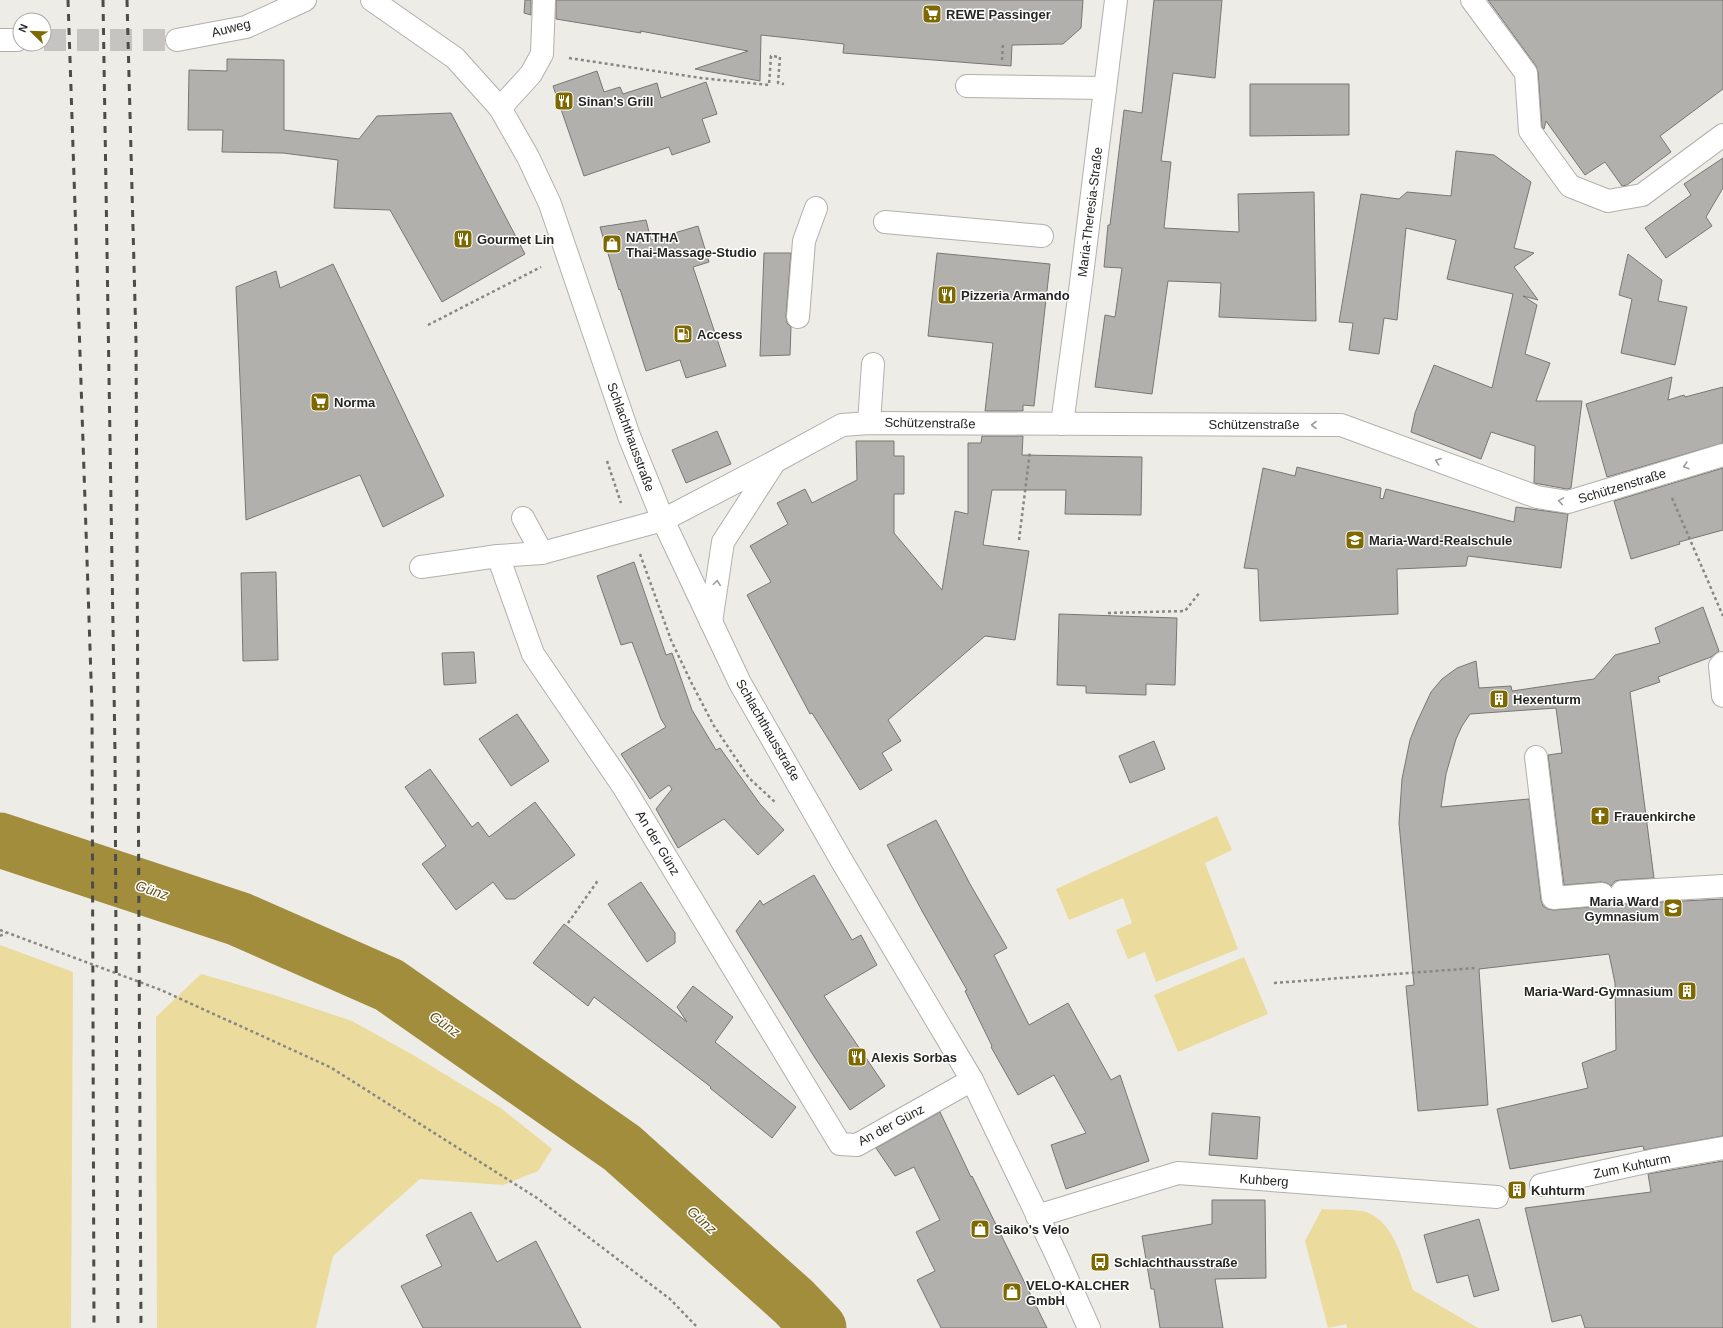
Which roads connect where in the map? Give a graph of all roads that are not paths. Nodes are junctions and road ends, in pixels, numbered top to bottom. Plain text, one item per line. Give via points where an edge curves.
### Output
1 (305, 0) edge
2 (372, 0) edge
3 (544, 0) edge
4 (1116, 0) edge
5 (1472, 0) edge
6 (177, 40) tunnel mouth
7 (967, 86) dead end
8 (1105, 88) junction
9 (500, 108) junction
10 (1723, 135) edge
11 (816, 208) dead end
12 (885, 222) dead end
13 (1042, 236) dead end
14 (798, 317) dead end
15 (874, 364) dead end
16 (868, 423) junction
17 (1062, 424) junction
18 (1723, 455) edge
19 (774, 462) junction
20 (523, 518) dead end
21 (663, 520) junction
22 (542, 553) junction
23 (498, 556) junction
24 (421, 567) dead end
25 (711, 622) junction
26 (1721, 664) edge
27 (1723, 696) edge
28 (1536, 757) dead end
29 (1723, 886) edge
30 (972, 1080) junction
31 (1723, 1148) edge
32 (1541, 1185) dead end
33 (1497, 1197) dead end
34 (1037, 1216) junction
35 (1089, 1328) edge

1 - 6 street, Auweg via 246,27
2 - 9 street, Schlachthausstraße via 455,58
3 - 9 street via 542,54 531,74
4 - 8 street, Maria-Theresia-Straße
5 - 10 street via 1526,73 1530,131 1570,186 1608,202 1642,196
7 - 8 street
8 - 17 street, Maria-Theresia-Straße
9 - 21 street, Schlachthausstraße via 528,157 550,204 629,436
11 - 14 street via 804,240
12 - 13 street
15 - 16 street
16 - 17 street, Schützenstraße
16 - 19 street, Schützenstraße via 842,424
18 -> 17 street, Schützenstraße via 1568,502 1537,497 1341,425
19 - 21 street, Schützenstraße
25 -> 19 street, Schützenstraße via 723,542
20 - 22 street
21 - 22 street
21 - 25 street, Schlachthausstraße
22 - 23 street
23 - 24 street
23 - 30 street, An der Günz via 533,654 623,786 840,1144 857,1145
25 - 30 street, Schlachthausstraße via 740,683
26 - 27 street
28 - 29 street via 1553,898
30 - 34 street, Schlachthausstraße
31 - 32 street, Zum Kuhturm
33 - 34 street, Kuhberg via 1178,1173
34 - 35 street, Schlachthausstraße

